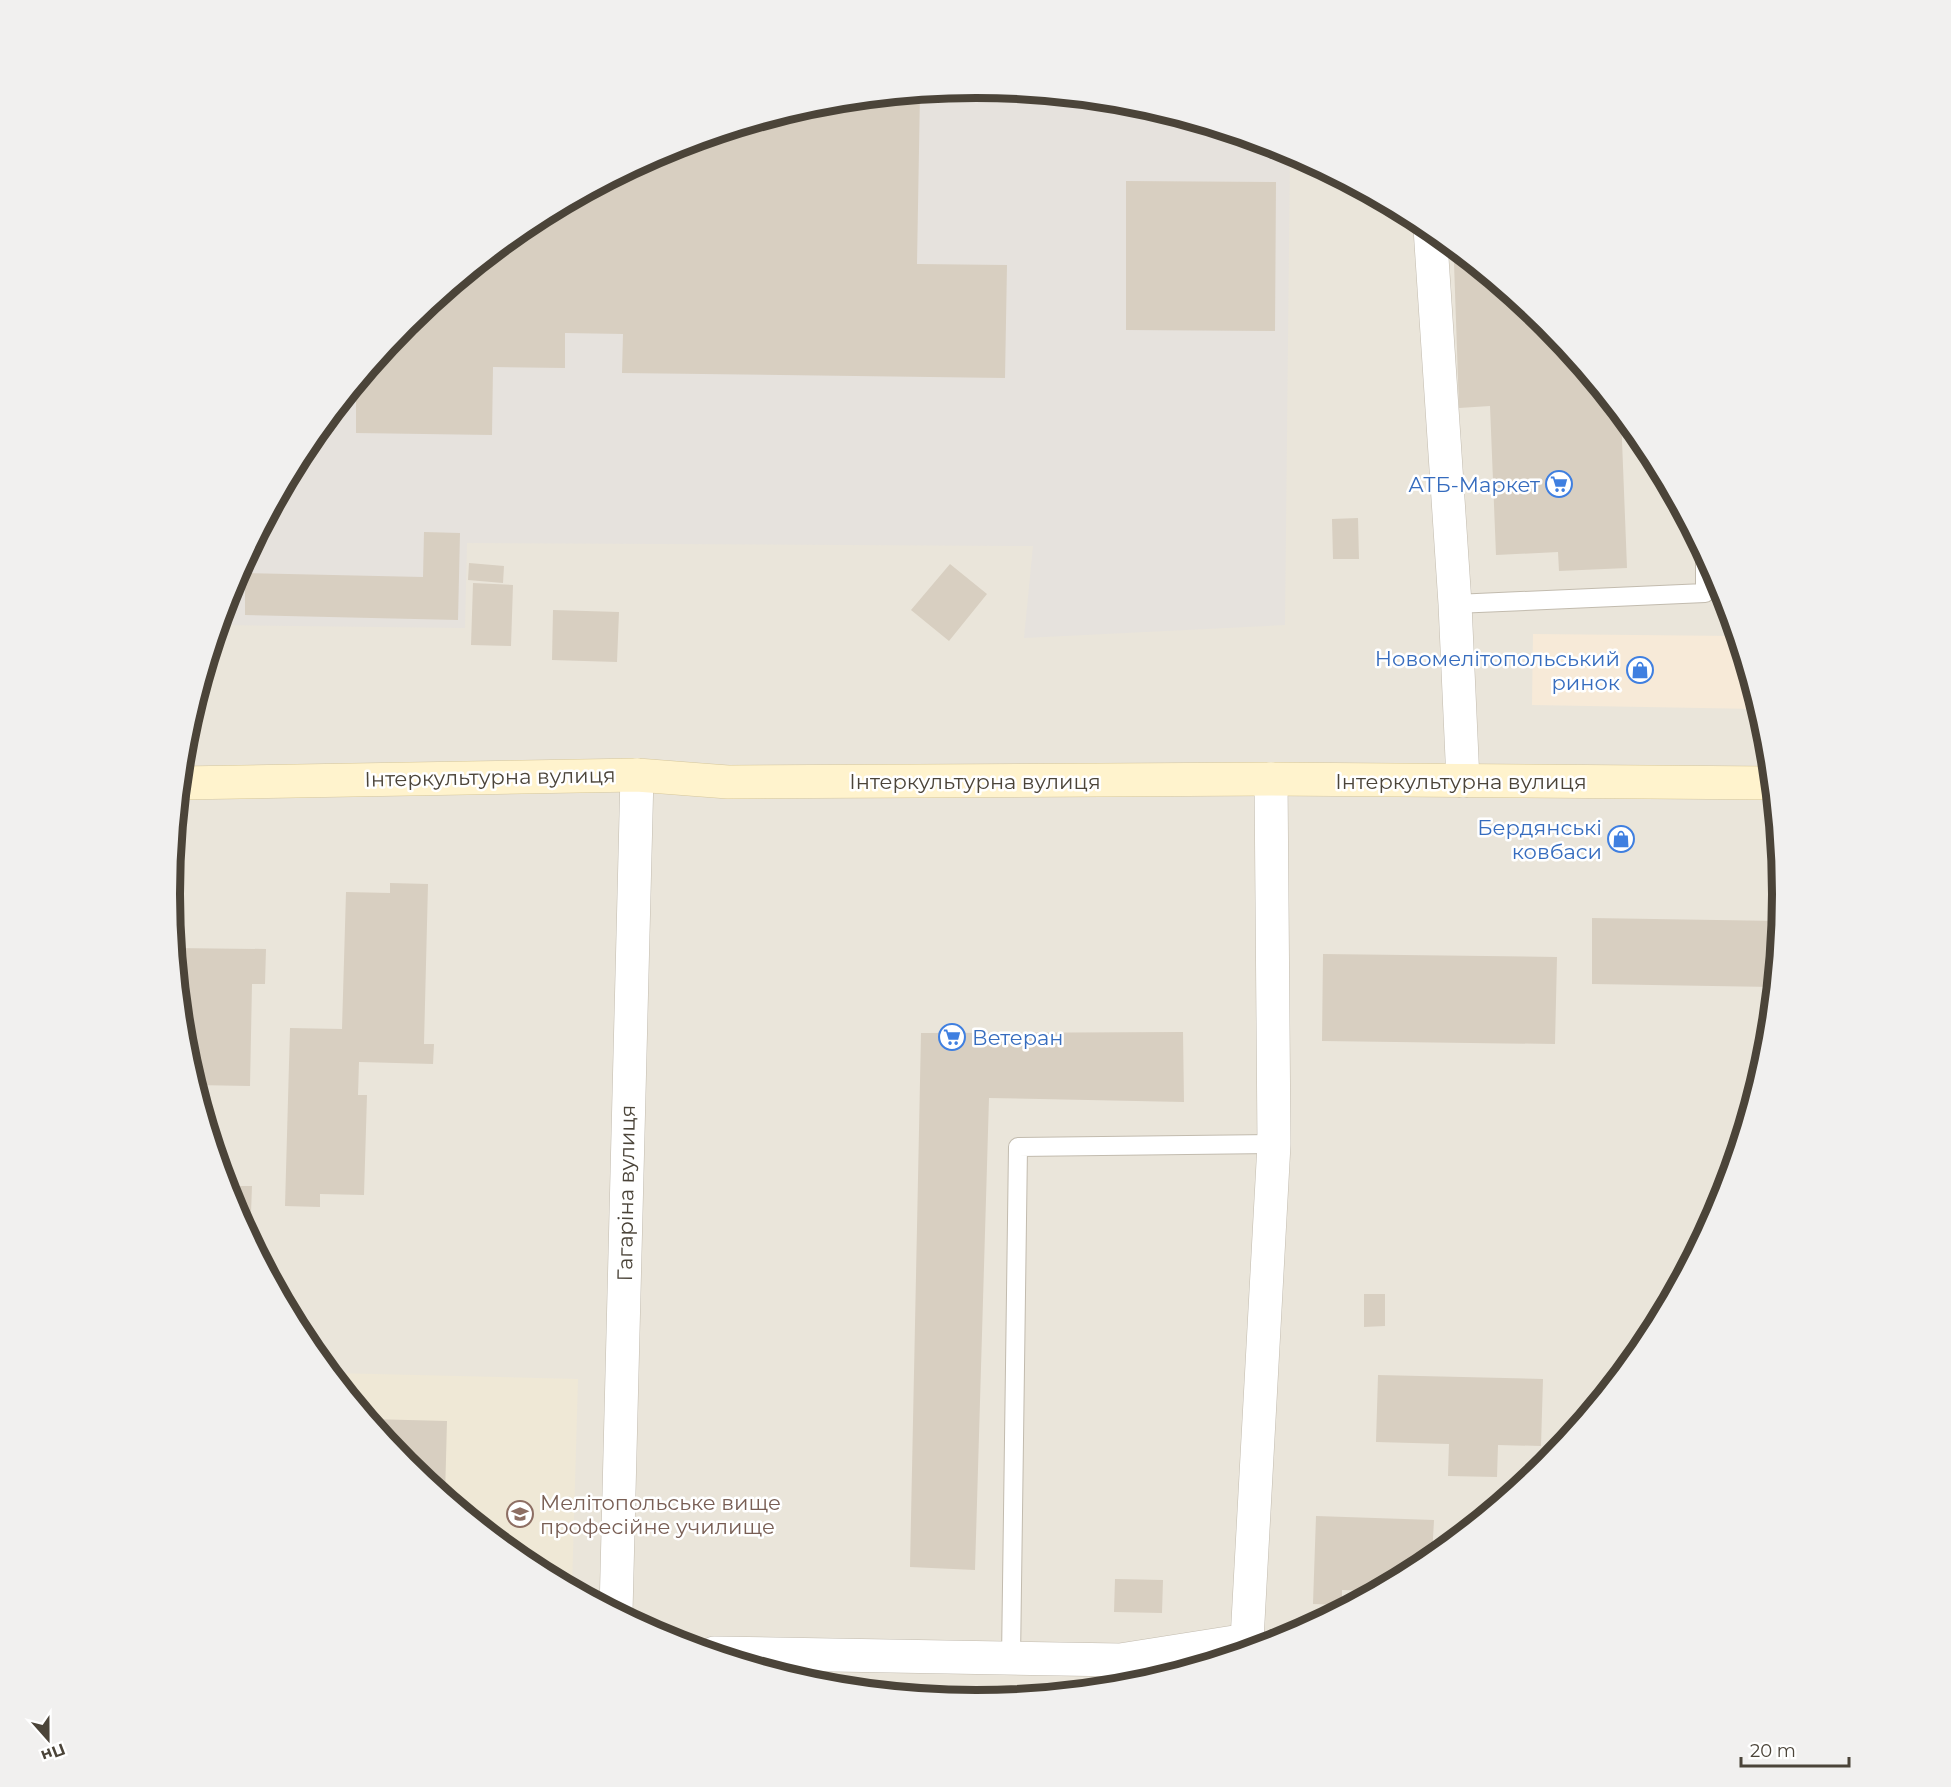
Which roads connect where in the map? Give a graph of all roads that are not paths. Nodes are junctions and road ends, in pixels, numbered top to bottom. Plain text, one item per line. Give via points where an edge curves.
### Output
1 (1438, 246) edge
2 (1705, 576) edge
3 (1455, 604) junction
4 (637, 775) junction
5 (1271, 779) junction
6 (1463, 781) junction
7 (187, 783) edge
8 (1764, 783) edge
9 (1274, 1144) junction
10 (616, 1603) edge
11 (741, 1654) edge
12 (1011, 1659) junction
13 (1120, 1673) edge

1 - 3 street
2 - 3 lane via 1705,593
3 - 6 street
4 - 5 main road, Інтеркультурна вулиця via 728,782
4 - 7 main road, Інтеркультурна вулиця
4 - 10 street, Гагаріна вулиця
5 - 6 main road, Інтеркультурна вулиця
5 - 9 street
6 - 8 main road, Інтеркультурна вулиця
9 - 12 lane via 1018,1147
9 - 13 street via 1247,1640
11 - 12 street
12 - 13 street

